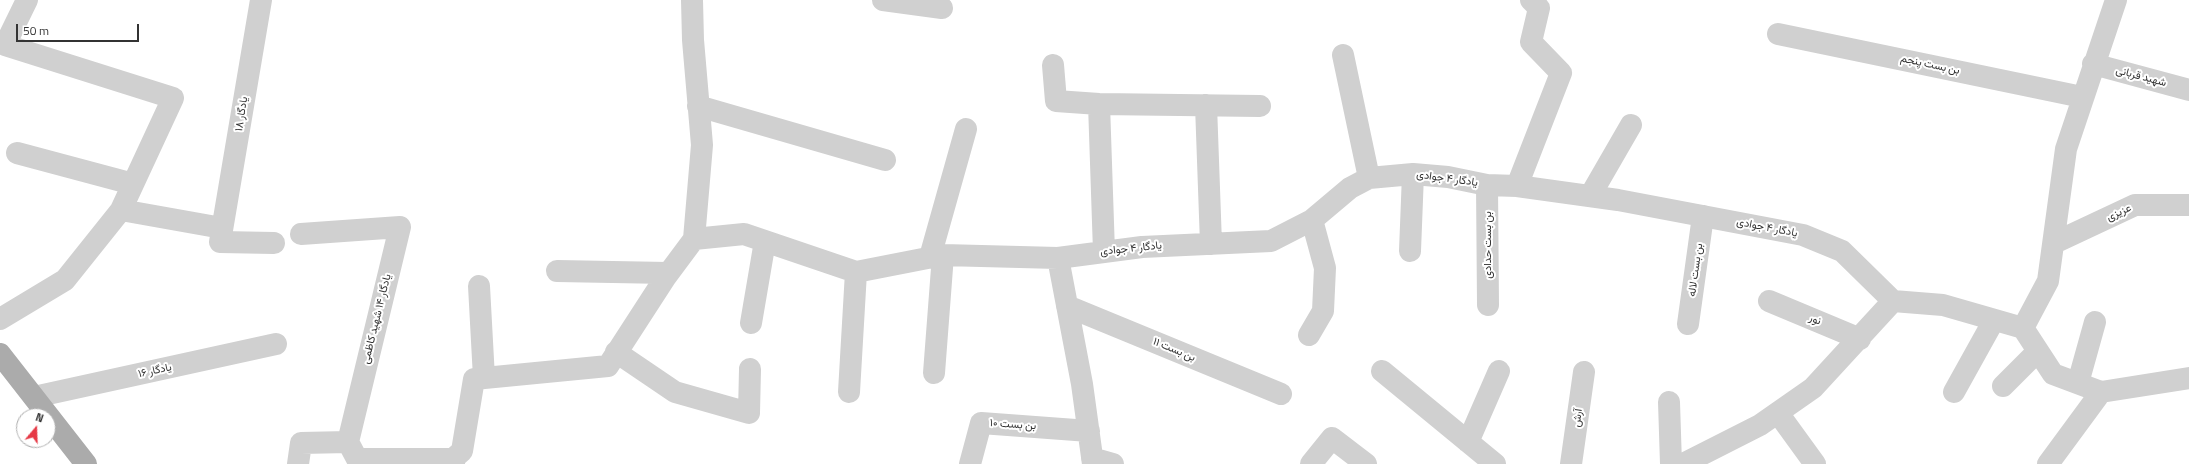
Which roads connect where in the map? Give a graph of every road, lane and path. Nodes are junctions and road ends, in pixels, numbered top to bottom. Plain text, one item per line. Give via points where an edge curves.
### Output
1 (27, 0) edge
2 (261, 0) edge
3 (692, 0) edge
4 (883, 0) edge
5 (1531, 0) edge
6 (2115, 0) edge
7 (942, 8) dead end
8 (1778, 34) dead end
9 (1343, 54) dead end
10 (2094, 64) junction
11 (1053, 65) dead end
12 (2189, 90) edge
13 (2082, 97) junction
14 (1099, 104) junction
15 (1206, 105) junction
16 (698, 106) junction
17 (1260, 106) dead end
18 (1631, 125) dead end
19 (966, 129) dead end
20 (17, 153) dead end
21 (885, 160) dead end
22 (1413, 174) junction
23 (1368, 178) junction
24 (132, 184) junction
25 (1487, 185) junction
26 (1517, 186) junction
27 (1590, 196) junction
28 (2189, 205) edge
29 (121, 210) junction
30 (1704, 216) junction
31 (1312, 220) junction
32 (222, 228) junction
33 (301, 234) dead end
34 (694, 239) junction
35 (765, 241) junction
36 (274, 243) dead end
37 (2054, 243) junction
38 (1211, 244) junction
39 (1410, 251) dead end
40 (1104, 252) junction
41 (936, 256) junction
42 (1058, 258) junction
43 (557, 271) dead end
44 (856, 272) junction
45 (668, 273) junction
46 (479, 286) dead end
47 (1769, 300) dead end
48 (1893, 301) junction
49 (1488, 305) dead end
50 (1067, 306) junction
51 (0, 319) edge
52 (1994, 320) junction
53 (2095, 322) dead end
54 (751, 323) dead end
55 (1688, 324) dead end
56 (2023, 328) junction
57 (1309, 335) dead end
58 (1860, 338) junction
59 (276, 344) dead end
60 (2038, 351) junction
61 (616, 352) junction
62 (0, 354) edge
63 (750, 369) dead end
64 (1382, 371) dead end
65 (1499, 371) dead end
66 (934, 372) dead end
67 (1584, 372) dead end
68 (484, 378) junction
69 (2189, 378) edge
70 (2078, 383) junction
71 (2003, 386) dead end
72 (849, 392) dead end
73 (1954, 392) dead end
74 (2101, 392) junction
75 (1281, 394) dead end
76 (34, 397) junction
77 (1670, 402) dead end
78 (1778, 413) junction
79 (1089, 430) junction
80 (348, 442) junction
81 (1468, 442) junction
82 (402, 461) edge
83 (453, 461) edge
84 (1093, 461) edge
85 (86, 464) edge
86 (298, 464) edge
87 (970, 464) edge
88 (1113, 464) edge
89 (1311, 464) edge
90 (1366, 464) edge
91 (1495, 464) edge
92 (1571, 464) edge
93 (1671, 464) edge
94 (1683, 464) edge
95 (1815, 464) edge
96 (2048, 464) edge

1 - 24 street via 5,45 172,98
2 - 32 street, یادگار ۱۸
3 - 16 street via 692,40
4 - 7 street
5 - 26 street via 1539,8 1531,42 1561,73
6 - 10 street
8 - 13 street, بن بست پنجم
9 - 23 street
10 - 12 street, شهید قربانی
10 - 13 street
11 - 14 street via 1056,101
13 - 37 street via 2066,149
14 - 15 street
14 - 40 street
15 - 17 street
15 - 38 street
16 - 21 street
16 - 34 street via 702,145
18 - 27 street
19 - 41 street
20 - 24 street
22 - 23 street, یادگار ۴ جوادی
22 - 25 street, یادگار ۴ جوادی via 1448,177
22 - 39 street
23 - 31 street, یادگار ۴ جوادی via 1350,188
24 - 29 street
25 - 26 street, یادگار ۴ جوادی
25 - 49 street, بن بست حدادی
26 - 27 street, یادگار ۴ جوادی
27 - 30 street, یادگار ۴ جوادی
28 - 37 street, عزیزی via 2135,205
29 - 32 street
29 - 51 street via 65,280
30 - 48 street, یادگار ۴ جوادی via 1803,236 1842,251
30 - 55 street, بن بست لاله
31 - 38 street, یادگار ۴ جوادی via 1271,241
31 - 57 street via 1325,268 1324,311
32 - 36 street, یادگار ۱۸ via 220,242
33 - 80 street, یادگار ۱۴ شهید کاظمی via 400,226
34 - 35 street via 744,234
34 - 45 street
35 - 44 street
35 - 54 street
37 - 56 street via 2048,282
38 - 40 street, یادگار ۴ جوادی via 1142,247
40 - 42 street, یادگار ۴ جوادی
41 - 42 street, یادگار ۴ جوادی
41 - 44 street, یادگار ۴ جوادی
41 - 66 street
42 - 50 street
43 - 45 street
44 - 72 street
45 - 61 street
46 - 68 street
47 - 58 street, نور
48 - 52 street via 1943,305
48 - 58 street
50 - 75 street, بن بست ۱۱
50 - 79 street
52 - 56 street
52 - 73 street
53 - 70 street
56 - 60 street
58 - 78 street via 1813,388
59 - 76 street, یادگار ۱۶
60 - 70 street via 2053,374
60 - 71 street
61 - 63 street via 675,392 749,413
61 - 68 street via 608,366
62 - 76 main road
64 - 81 street
65 - 81 street
67 - 92 street, آرش
68 - 83 street via 474,379 462,451
69 - 74 street
70 - 74 street
74 - 96 street
76 - 85 main road
77 - 93 street
78 - 94 street via 1760,425
78 - 95 street
79 - 84 street
79 - 87 street, بن بست ۱۰ via 981,423
80 - 82 street via 357,459
80 - 86 street via 301,443
81 - 91 street
82 - 83 street
84 - 88 street
89 - 90 street via 1332,438

